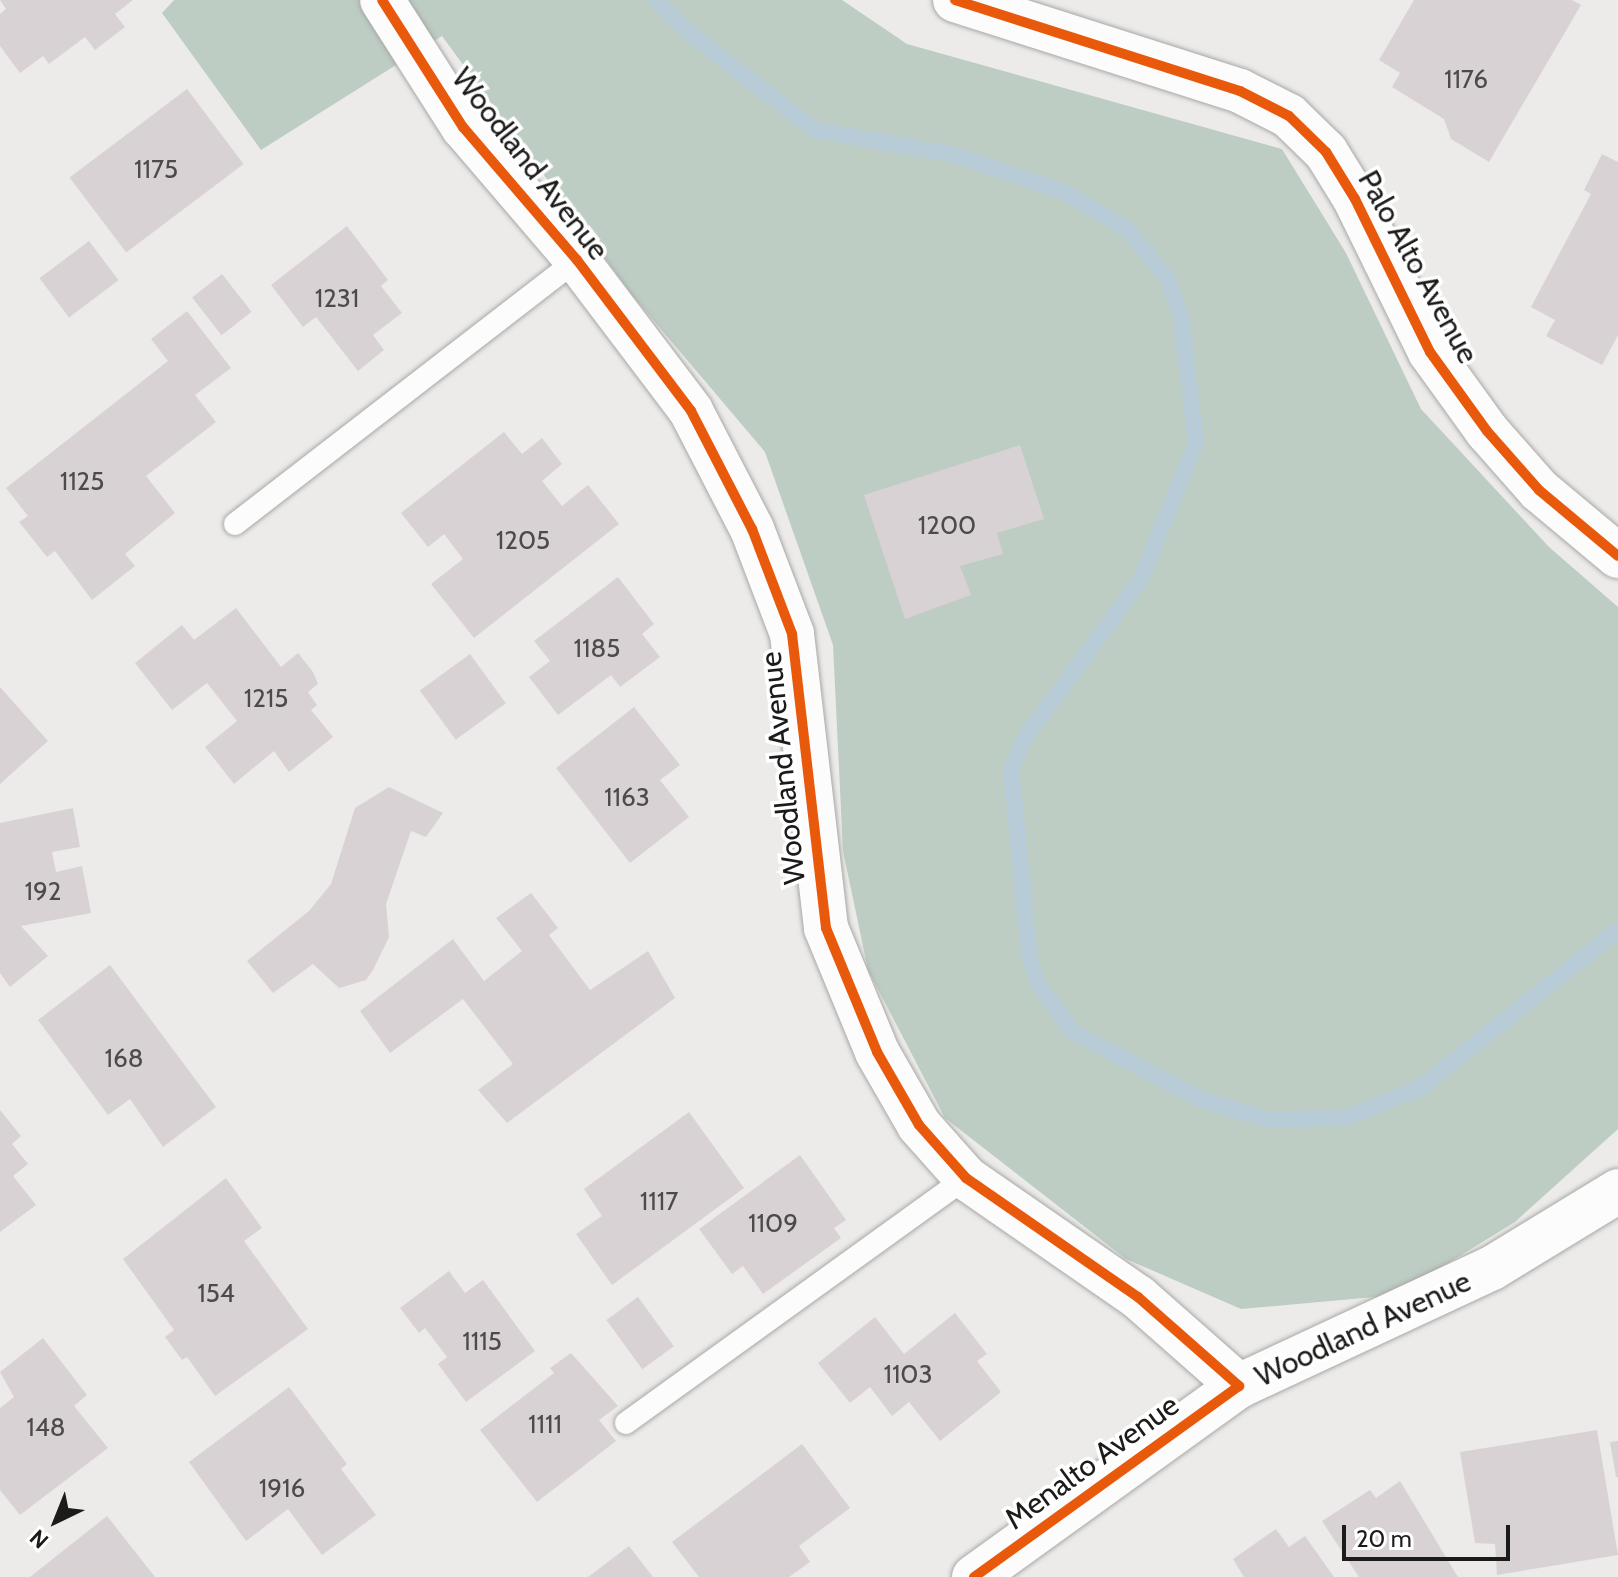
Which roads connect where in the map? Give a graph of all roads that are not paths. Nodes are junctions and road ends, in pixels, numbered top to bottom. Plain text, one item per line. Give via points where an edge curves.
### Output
1 (382, 0) edge
2 (955, 0) edge
3 (577, 260) junction
4 (235, 524) dead end
5 (1618, 556) edge
6 (966, 1178) junction
7 (1618, 1191) edge
8 (1239, 1386) junction
9 (626, 1423) dead end
10 (974, 1577) edge

1 - 3 street, Woodland Avenue via 463,127
2 - 5 street, Palo Alto Avenue via 1240,91 1289,116 1341,175 1430,352 1487,431 1539,490
3 - 4 lane
3 - 6 street, Woodland Avenue via 691,411 752,529 792,634 826,928 877,1052 919,1125
6 - 8 street, Woodland Avenue via 1138,1297
6 - 9 lane
7 - 8 street, Woodland Avenue via 1492,1268
8 - 10 street, Menalto Avenue

